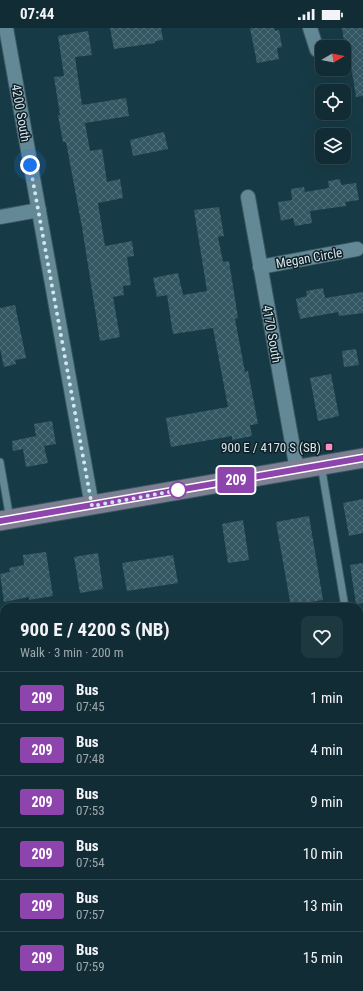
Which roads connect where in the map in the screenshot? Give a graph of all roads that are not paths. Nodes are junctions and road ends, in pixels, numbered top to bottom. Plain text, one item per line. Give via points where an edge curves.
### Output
1 (6, 28) edge
2 (310, 28) edge
3 (315, 44) edge
4 (248, 197) dead end
5 (39, 210) junction
6 (0, 217) edge
7 (357, 250) dead end
8 (260, 267) junction
9 (363, 458) edge
10 (0, 462) edge
11 (320, 465) junction
12 (297, 470) junction
13 (92, 506) junction
14 (5, 520) edge
15 (344, 603) edge

1 - 5 street, 4200 South
2 - 3 street
4 - 8 street, 4170 South
5 - 6 street
5 - 13 street, 4200 South
7 - 8 street, Megan Circle
8 - 12 street, 4170 South
9 - 11 main road
10 - 14 lane
11 - 12 main road
11 - 15 lane
12 - 13 main road
13 - 14 main road

